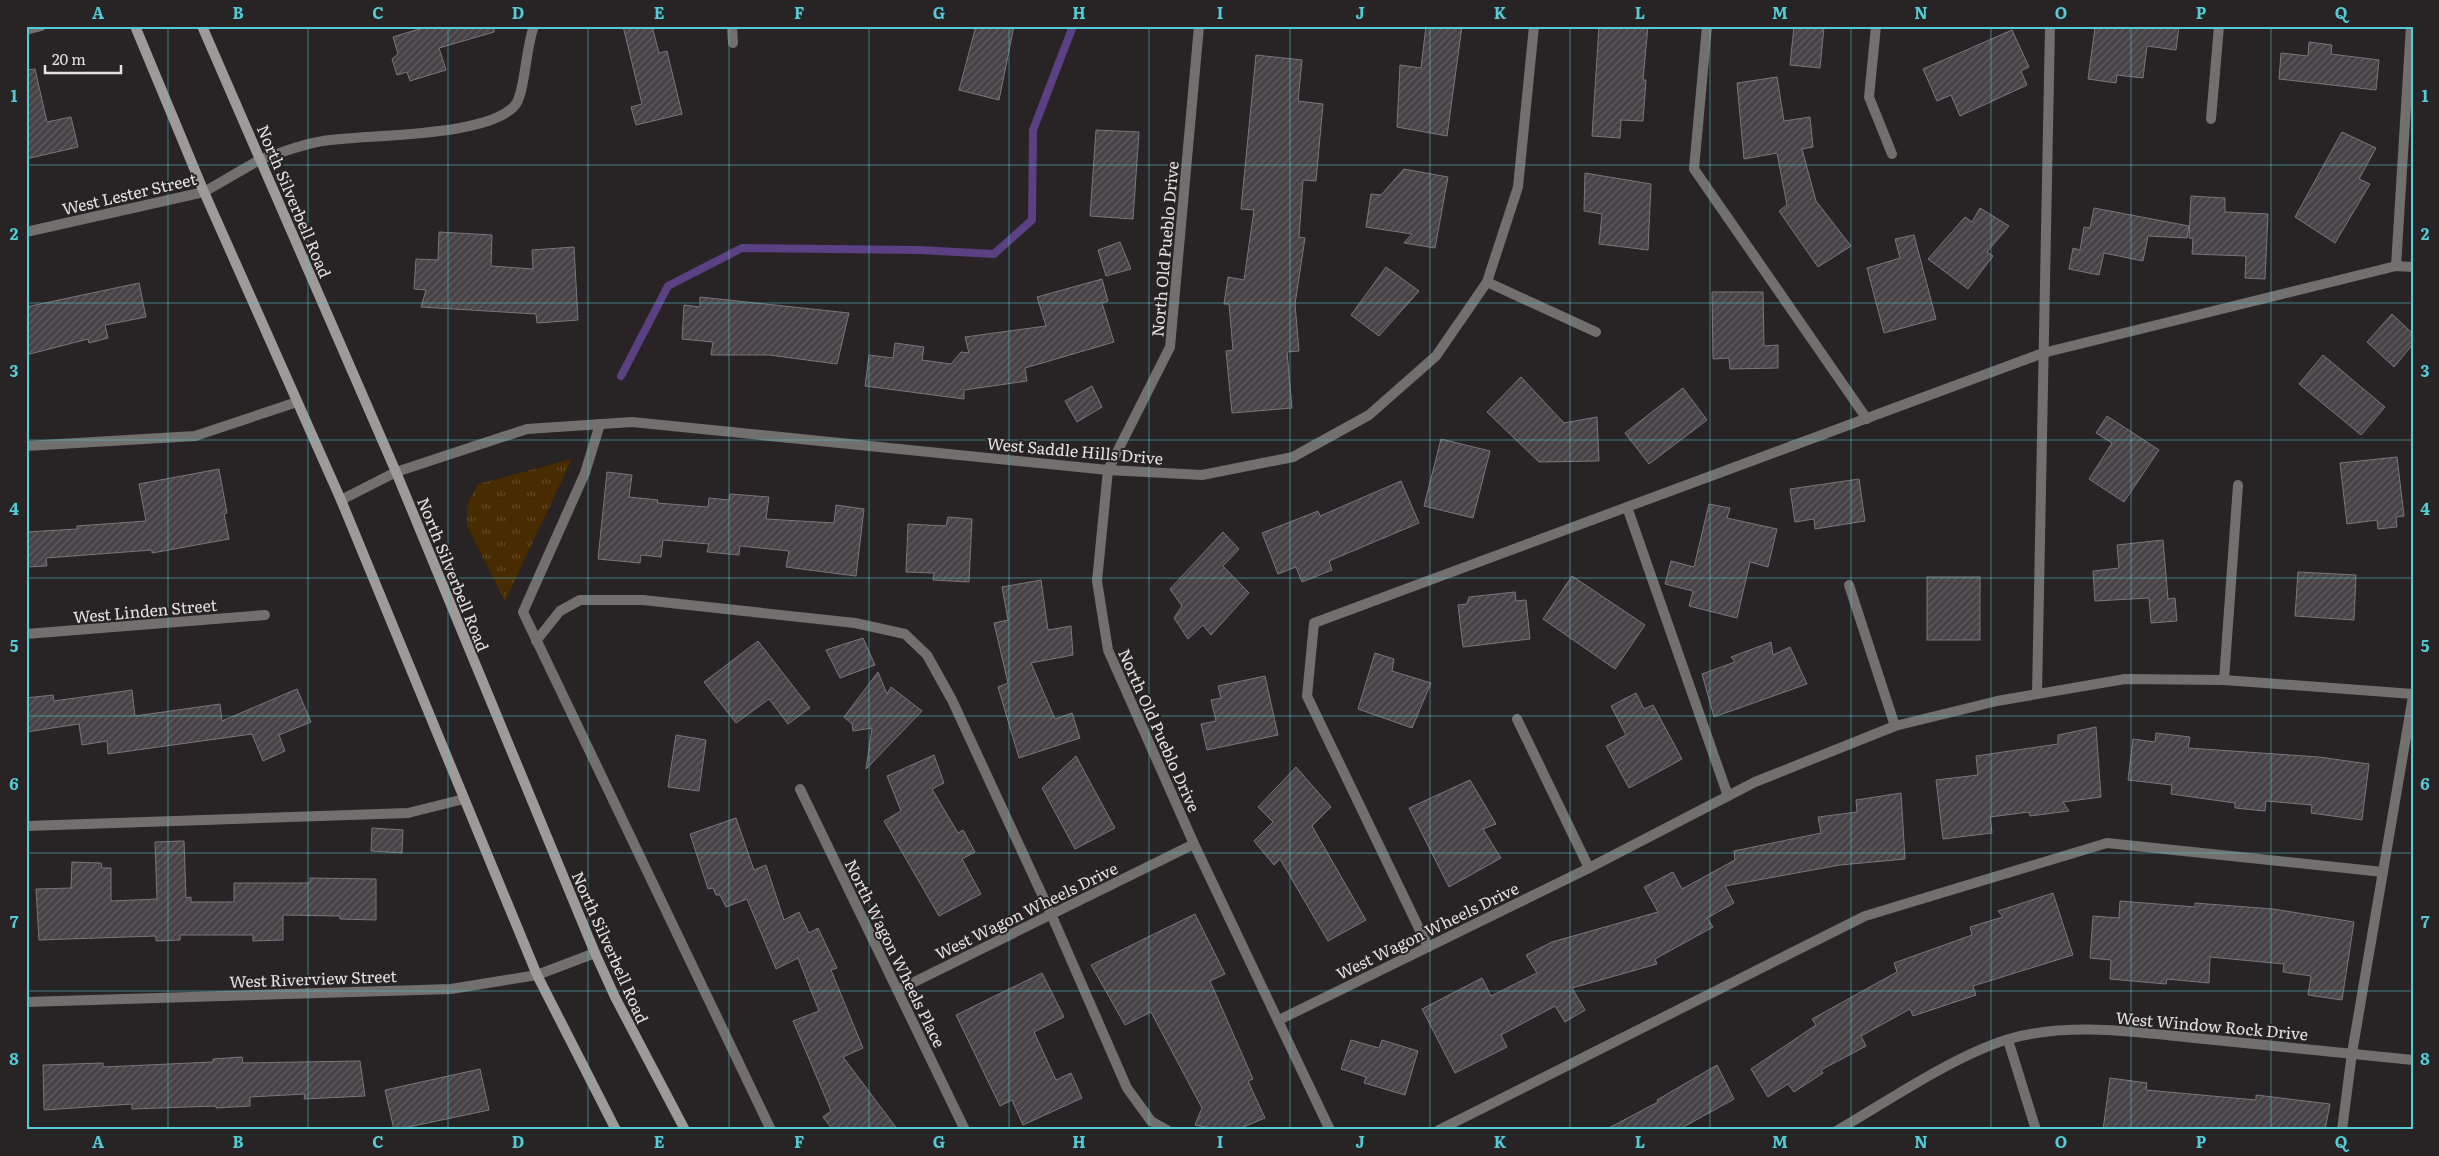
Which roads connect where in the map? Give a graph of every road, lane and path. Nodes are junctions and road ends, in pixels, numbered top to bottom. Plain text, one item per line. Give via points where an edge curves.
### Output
1 (41, 26) edge
2 (134, 26) edge
3 (202, 26) edge
4 (534, 26) edge
5 (732, 26) edge
6 (1199, 26) edge
7 (1534, 26) edge
8 (1707, 26) edge
9 (1876, 26) edge
10 (2050, 26) edge
11 (2219, 26) edge
12 (2411, 26) edge
13 (26, 30) edge
14 (733, 43) dead end
15 (2211, 119) dead end
16 (1892, 154) dead end
17 (261, 159) junction
18 (204, 192) junction
19 (26, 232) edge
20 (2396, 266) junction
21 (2413, 267) edge
22 (1487, 282) junction
23 (1596, 332) dead end
24 (2043, 353) junction
25 (297, 402) junction
26 (1867, 418) junction
27 (600, 424) junction
28 (26, 446) edge
29 (1108, 470) junction
30 (396, 472) junction
31 (2238, 485) dead end
32 (341, 500) junction
33 (1627, 507) junction
34 (1849, 586) dead end
35 (265, 614) dead end
36 (26, 634) edge
37 (536, 641) junction
38 (2224, 680) junction
39 (2037, 694) junction
40 (2413, 695) edge
41 (1517, 719) dead end
42 (1895, 726) junction
43 (800, 789) dead end
44 (1728, 796) junction
45 (464, 799) junction
46 (26, 826) edge
47 (1194, 844) junction
48 (1588, 868) junction
49 (2383, 872) junction
50 (1051, 914) junction
51 (1428, 947) junction
52 (595, 953) junction
53 (538, 975) junction
54 (898, 990) junction
55 (26, 1002) edge
56 (1279, 1020) junction
57 (2008, 1040) junction
58 (2352, 1054) junction
59 (2413, 1060) edge
60 (616, 1130) edge
61 (686, 1130) edge
62 (772, 1130) edge
63 (965, 1130) edge
64 (1168, 1130) edge
65 (1330, 1130) edge
66 (1439, 1130) edge
67 (1838, 1130) edge
68 (2036, 1130) edge
69 (2342, 1130) edge

1 - 13 street
2 - 18 main road
3 - 17 main road, North Silverbell Road
4 - 17 street, West Lester Street via 516,104 494,117 449,131 322,141
5 - 14 street
6 - 29 street, North Old Pueblo Drive via 1170,347
7 - 22 street, West Saddle Hills Drive via 1518,187
8 - 26 street via 1694,169
9 - 16 street via 1869,96
10 - 24 street
11 - 15 street
12 - 20 street
17 - 18 street, West Lester Street
17 - 30 main road, North Silverbell Road
18 - 19 street, West Lester Street
18 - 25 main road
20 - 21 street
20 - 24 street
22 - 23 street
22 - 29 street, West Saddle Hills Drive via 1436,356 1369,415 1293,457 1202,475
24 - 26 street
24 - 39 street
25 - 28 street via 195,436
25 - 32 main road
26 - 33 street
27 - 29 street, West Saddle Hills Drive via 632,422
27 - 30 street, West Saddle Hills Drive via 527,429
27 - 37 street via 585,473 523,612
29 - 47 street, North Old Pueblo Drive via 1097,581 1108,650
30 - 32 street, West Saddle Hills Drive
30 - 52 main road, North Silverbell Road
31 - 38 street
32 - 45 main road
33 - 44 street
33 - 51 street via 1314,623 1308,696
34 - 42 street
35 - 36 street, West Linden Street
37 - 50 street via 560,611 580,600 643,600 855,623 905,634 927,655 952,700
37 - 62 street
38 - 39 street, West Wagon Wheels Drive via 2125,679
38 - 40 street, West Wagon Wheels Drive
39 - 42 street, West Wagon Wheels Drive
40 - 49 street
41 - 48 street
42 - 44 street, West Wagon Wheels Drive
43 - 54 street, North Wagon Wheels Place
44 - 48 street, West Wagon Wheels Drive
45 - 46 street via 408,813
45 - 53 main road
47 - 50 street, West Wagon Wheels Drive
47 - 56 street, North Old Pueblo Drive
48 - 51 street, West Wagon Wheels Drive
49 - 58 street
49 - 66 street via 2107,843 1865,916
50 - 54 street, West Wagon Wheels Drive
50 - 64 street via 1127,1088 1151,1121
51 - 56 street, West Wagon Wheels Drive
52 - 53 street, West Riverview Street
52 - 61 main road, North Silverbell Road
53 - 55 street, West Riverview Street via 451,989
53 - 60 main road
54 - 63 street, North Wagon Wheels Place
56 - 65 street, North Old Pueblo Drive
57 - 58 street, West Window Rock Drive via 2065,1030 2095,1030
57 - 67 street, West Window Rock Drive via 1958,1061
57 - 68 street
58 - 59 street, West Window Rock Drive
58 - 69 street

